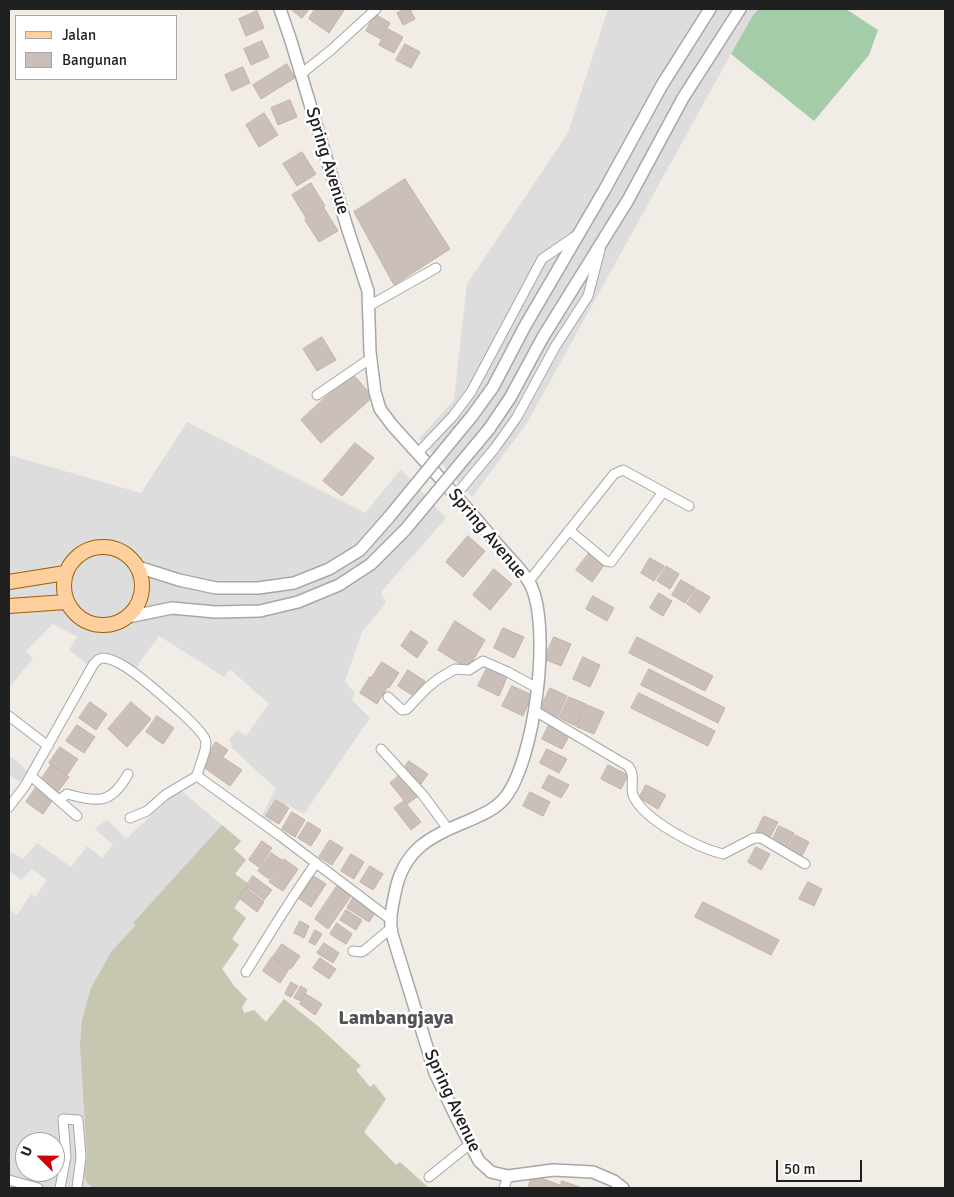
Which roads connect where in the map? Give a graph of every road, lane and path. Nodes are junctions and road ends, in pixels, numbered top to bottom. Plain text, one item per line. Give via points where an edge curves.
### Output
1 (280, 9) edge
2 (376, 9) edge
3 (710, 9) edge
4 (740, 9) edge
5 (301, 74) junction
6 (581, 232) junction
7 (601, 245) junction
8 (436, 268) dead end
9 (369, 306) junction
10 (371, 358) junction
11 (317, 395) dead end
12 (418, 454) junction
13 (663, 492) junction
14 (455, 496) junction
15 (689, 506) dead end
16 (569, 530) junction
17 (138, 567) junction
18 (65, 573) junction
19 (528, 581) junction
20 (9, 582) edge
21 (66, 602) junction
22 (9, 606) edge
23 (128, 617) junction
24 (537, 688) junction
25 (388, 697) dead end
26 (535, 711) junction
27 (9, 716) edge
28 (48, 746) junction
29 (381, 749) dead end
30 (128, 774) dead end
31 (31, 776) junction
32 (197, 776) junction
33 (59, 800) junction
34 (9, 807) edge
35 (77, 816) dead end
36 (130, 818) dead end
37 (448, 829) junction
38 (316, 863) junction
39 (805, 864) dead end
40 (390, 923) junction
41 (353, 951) dead end
42 (246, 972) dead end
43 (470, 1144) junction
44 (508, 1176) junction
45 (430, 1177) dead end
46 (9, 1180) edge
47 (38, 1188) edge
48 (60, 1188) edge
49 (76, 1188) edge
50 (504, 1188) edge
51 (623, 1188) edge

1 - 5 street, Spring Avenue
2 - 5 street
3 - 6 street via 658,92
4 - 7 street via 658,140
5 - 9 street, Spring Avenue via 368,292
6 - 12 street via 542,259 470,392
6 - 17 street, bridge via 524,326 493,387 360,550 329,569 294,583 258,588 216,588
7 - 14 street via 588,296 517,417
7 - 23 street, bridge via 543,337 510,398 488,429 405,530 371,564 339,585 298,602 260,611 215,612 172,608
8 - 9 street
9 - 10 street, Spring Avenue
10 - 11 street
10 - 12 street, Spring Avenue via 380,409
12 - 14 street, Spring Avenue
13 - 15 street
13 - 16 street via 622,470 618,471
13 - 16 street via 611,562
14 - 19 street, Spring Avenue
16 - 19 street
17 - 18 main road via 126,553 109,546 90,548 75,557
17 - 23 main road via 143,584 139,603
18 - 20 main road
18 - 21 main road via 63,588
19 - 24 street, Spring Avenue via 539,619 541,653
21 - 22 main road
21 - 23 main road via 77,617 93,625 112,625
24 - 25 street via 483,661 469,670 455,669 438,679 407,709 402,710
24 - 26 street, Spring Avenue
26 - 37 street, Spring Avenue via 525,754 506,797 482,815
26 - 39 street via 628,766 633,776 634,796 639,804 652,818 679,836 723,854 754,838 761,838
27 - 28 street
28 - 31 street
28 - 32 street via 93,664 104,658 125,666 189,718 203,734 207,746
29 - 37 street via 423,795
30 - 33 street via 118,790 106,798 86,800 67,794
31 - 33 street
31 - 34 street
32 - 36 street via 165,795 147,811
32 - 38 street
33 - 35 street
37 - 40 street, Spring Avenue via 413,852 400,875
38 - 40 street
38 - 42 street via 287,903
40 - 41 street via 365,950
40 - 43 street, Spring Avenue via 435,1073
43 - 44 street, Spring Avenue via 486,1168 495,1174
43 - 45 street
44 - 50 street
44 - 51 street, Spring Avenue via 553,1170 593,1172
46 - 47 street
48 - 49 street via 66,1157 63,1119 78,1120 81,1157

